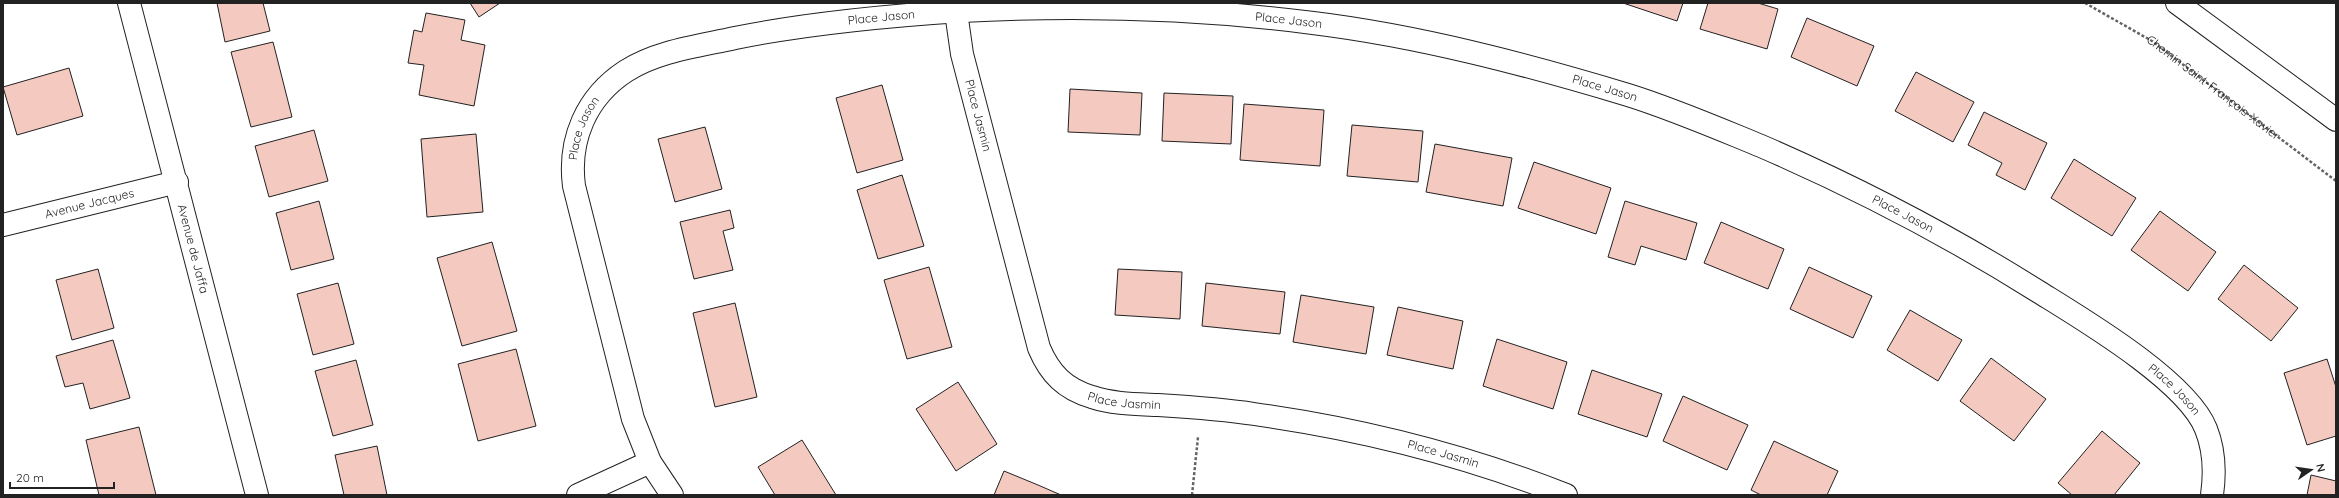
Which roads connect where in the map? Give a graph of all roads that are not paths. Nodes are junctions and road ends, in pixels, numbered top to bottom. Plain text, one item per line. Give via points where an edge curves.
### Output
1 (129, 3) edge
2 (2177, 3) edge
3 (956, 12) junction
4 (2336, 120) edge
5 (177, 182) junction
6 (3, 225) edge
7 (650, 462) junction
8 (257, 495) edge
9 (578, 495) edge
10 (672, 495) edge
11 (1566, 495) edge
12 (2212, 495) edge

1 - 5 street, Avenue de Jaffa
2 - 4 street
3 - 7 street, Place Jason via 830,22 697,46 645,62 627,71 595,99 577,135 572,169 574,186 633,419
3 - 11 street, Place Jasmin via 962,54 1039,348 1047,366 1059,379 1075,390 1108,401 1254,414 1396,440 1478,463
3 - 12 street, Place Jason via 1018,8 1113,8 1201,12 1311,22 1472,53 1576,80 1688,116 1833,178 1940,233 2054,301 2144,362 2178,390 2195,410 2206,429 2215,478
5 - 6 street, Avenue Jacques
5 - 8 street, Avenue de Jaffa
7 - 9 street
7 - 10 street, Place Jason

